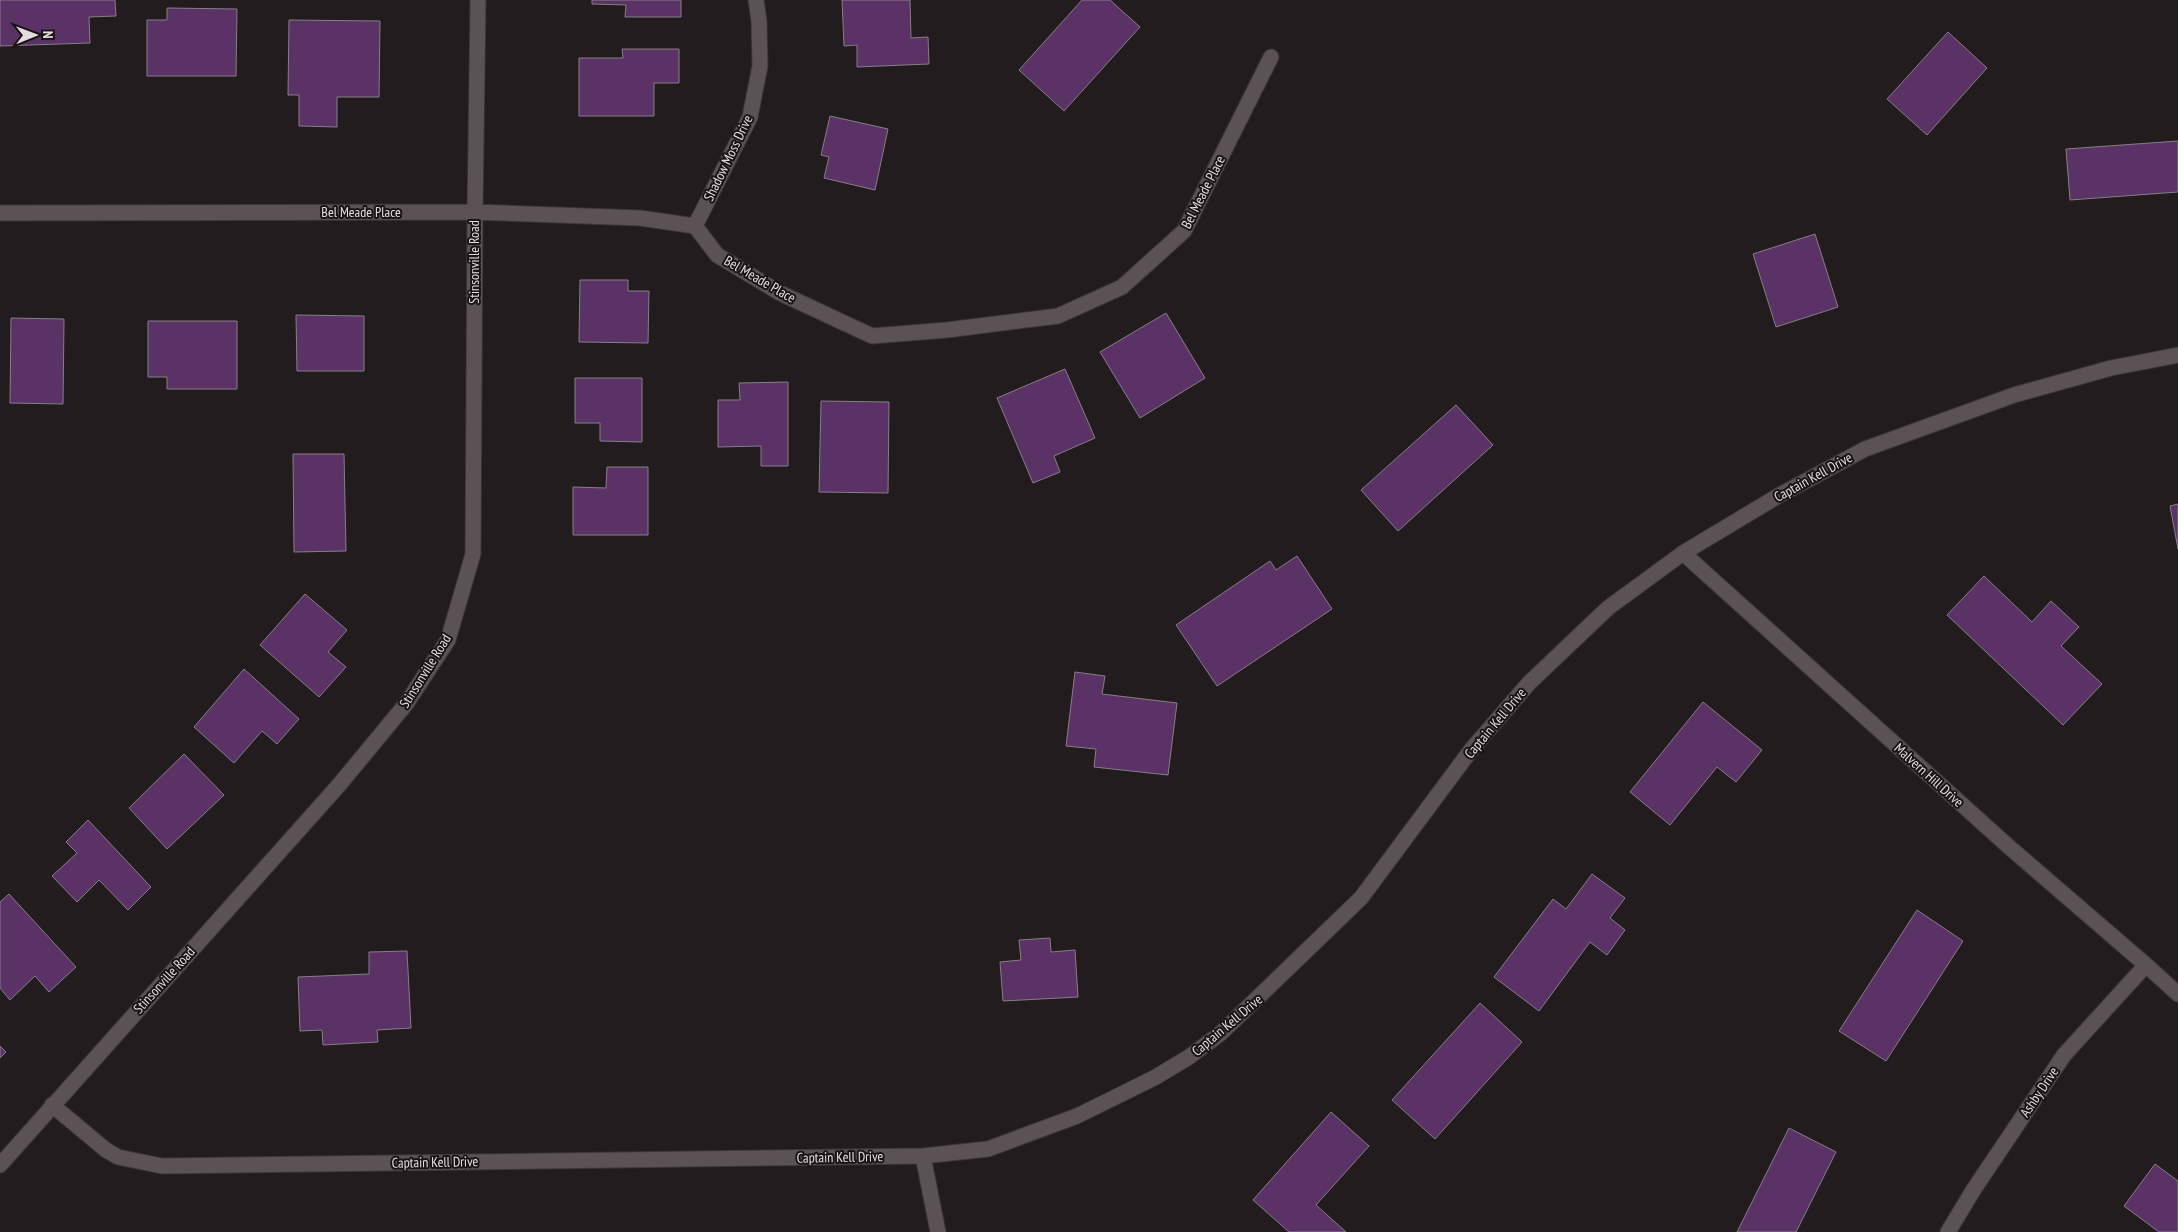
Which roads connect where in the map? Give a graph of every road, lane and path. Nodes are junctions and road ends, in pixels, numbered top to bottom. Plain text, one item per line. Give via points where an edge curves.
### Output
1 (478, 0) edge
2 (756, 0) edge
3 (1271, 57) dead end
4 (475, 212) junction
5 (0, 213) edge
6 (695, 226) junction
7 (2178, 355) edge
8 (1683, 553) junction
9 (2146, 965) junction
10 (2178, 994) edge
11 (52, 1104) junction
12 (923, 1156) junction
13 (0, 1165) edge
14 (938, 1232) edge
15 (1948, 1232) edge

1 - 4 street, Stinsonville Road
2 - 6 street, Shadow Moss Drive via 760,66 750,117
3 - 6 street, Bel Meade Place via 1184,232 1122,287 1058,316 872,336 780,293 717,255
4 - 5 street, Bel Meade Place
4 - 6 street, Bel Meade Place via 640,218
4 - 11 street, Stinsonville Road via 473,554 448,640 406,704 339,785
7 - 8 street, Captain Kell Drive via 2111,368 2014,395 1865,449
8 - 9 street, Malvern Hill Drive via 2008,846
8 - 12 street, Captain Kell Drive via 1608,608 1528,683 1471,750 1361,898 1221,1033 1154,1078 1077,1116 988,1149
9 - 10 street, Malvern Hill Drive
9 - 15 street, Ashby Drive via 2064,1055
11 - 12 street, Captain Kell Drive via 118,1157 162,1166
11 - 13 street, Stinsonville Road
12 - 14 street

